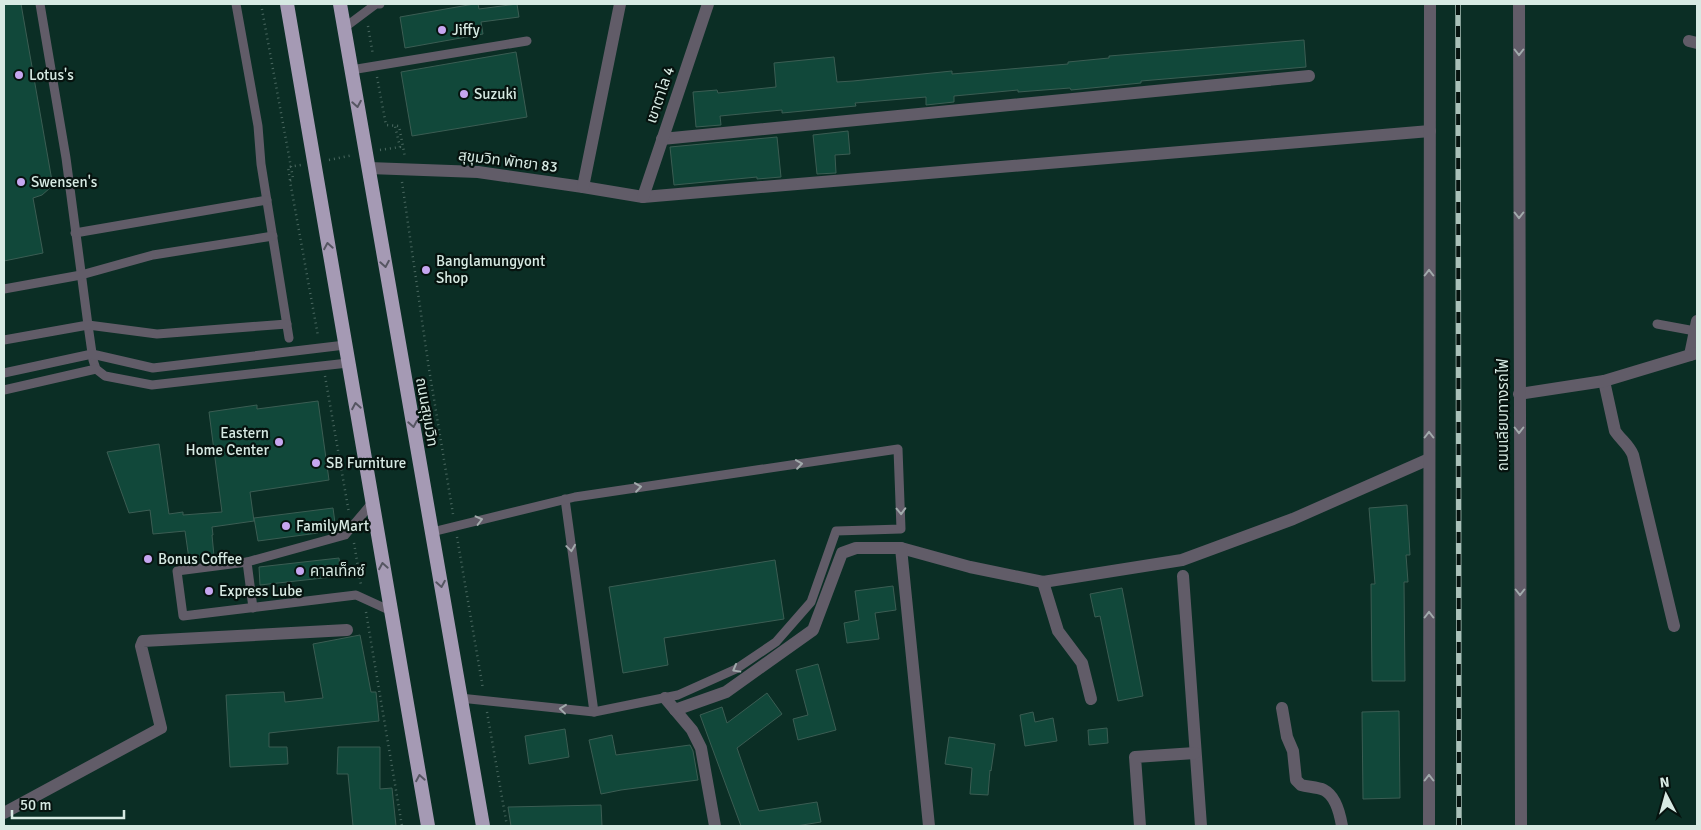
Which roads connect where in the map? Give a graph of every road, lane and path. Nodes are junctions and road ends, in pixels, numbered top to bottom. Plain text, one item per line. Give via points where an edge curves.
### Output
1 (40, 4) edge
2 (236, 4) edge
3 (261, 4) edge
4 (287, 4) edge
5 (340, 4) edge
6 (376, 4) edge
7 (380, 4) edge
8 (620, 4) edge
9 (708, 4) edge
10 (712, 4) edge
11 (1430, 4) edge
12 (1519, 4) edge
13 (365, 12) junction
14 (344, 28) junction
15 (527, 42) dead end
16 (375, 65) junction
17 (351, 70) junction
18 (1309, 76) dead end
19 (395, 126) junction
20 (1430, 131) junction
21 (662, 139) junction
22 (372, 152) dead end
23 (353, 155) dead end
24 (325, 160) dead end
25 (306, 164) dead end
26 (368, 168) junction
27 (408, 169) junction
28 (290, 181) junction
29 (583, 187) junction
30 (644, 197) junction
31 (267, 200) junction
32 (75, 233) junction
33 (273, 236) junction
34 (81, 275) junction
35 (4, 289) edge
36 (287, 324) junction
37 (1657, 324) dead end
38 (88, 325) junction
39 (1696, 326) edge
40 (289, 338) dead end
41 (4, 340) edge
42 (345, 346) junction
43 (320, 349) junction
44 (1696, 353) edge
45 (92, 354) junction
46 (348, 363) junction
47 (323, 366) junction
48 (96, 369) junction
49 (4, 373) edge
50 (1604, 381) junction
51 (4, 390) edge
52 (1519, 394) junction
53 (1429, 459) junction
54 (565, 499) junction
55 (372, 502) junction
56 (455, 526) junction
57 (351, 527) junction
58 (432, 532) junction
59 (901, 548) junction
60 (247, 562) junction
61 (1183, 576) dead end
62 (1043, 582) junction
63 (363, 599) junction
64 (254, 608) junction
65 (391, 611) junction
66 (1674, 626) dead end
67 (347, 630) dead end
68 (460, 698) junction
69 (665, 698) junction
70 (1091, 698) dead end
71 (485, 701) junction
72 (1282, 708) dead end
73 (675, 710) junction
74 (594, 712) junction
75 (1194, 753) junction
76 (4, 813) edge
77 (402, 826) edge
78 (428, 826) edge
79 (483, 826) edge
80 (507, 826) edge
81 (715, 826) edge
82 (929, 826) edge
83 (1140, 826) edge
84 (1201, 826) edge
85 (1342, 826) edge
86 (1429, 826) edge
87 (1521, 826) edge

1 - 32 lane
2 - 31 lane via 258,126
3 - 28 path via 293,178
42 -> 4 highway
5 - 14 highway, ถนนสุขุมวิท
6 - 7 lane
6 - 13 lane
8 - 29 street
9 - 10 lane
9 - 21 street, เขาตาโล 4
11 - 20 street
12 -> 52 street, ถนนเลียบทางรถไฟ
13 - 14 lane
13 - 16 path
14 - 17 highway, ถนนสุขุมวิท
15 - 16 lane
16 - 17 lane
16 - 19 path via 386,125
17 -> 26 highway, ถนนสุขุมวิท
18 - 21 street
19 - 22 path via 400,147
19 - 27 path via 399,126
20 - 30 street, สุขุมวิท พัทยา 83
53 -> 20 street
21 - 30 street, เขาตาโล 4
23 - 24 path
25 - 28 path via 288,167
26 - 27 street, สุขุมวิท พัทยา 83
26 -> 58 highway, ถนนสุขุมวิท
27 - 29 street, สุขุมวิท พัทยา 83 via 478,172
27 - 56 path via 410,178 401,182
28 - 43 path
29 - 30 street, สุขุมวิท พัทยา 83
31 - 32 lane
31 - 33 lane
32 - 34 lane
33 - 34 lane via 153,256
33 - 36 lane
34 - 35 lane
34 - 38 lane
36 - 38 lane via 156,334
36 - 40 lane
37 - 39 lane
38 - 41 lane
38 - 45 lane
39 - 44 street
42 - 43 lane
42 - 46 highway
43 - 45 lane via 153,368
44 - 50 street
45 - 48 lane
45 - 49 lane
46 - 47 lane
55 -> 46 highway
47 - 48 lane via 152,385 105,376
47 - 57 path
48 - 51 lane
50 - 52 street
50 - 66 street via 1615,431 1633,455
52 -> 87 street, ถนนเลียบทางรถไฟ
53 - 62 street via 1293,519 1182,560
86 -> 53 street
56 -> 54 lane
54 -> 69 lane via 898,449 901,529 836,531 811,602 776,642 736,669
54 -> 74 lane
55 - 57 lane
65 -> 55 highway
56 - 58 lane
56 - 71 path
57 - 60 lane via 345,535
57 - 63 path
58 -> 68 highway, ถนนสุขุมวิท
59 - 62 street
59 - 73 street via 856,548 842,553 813,630 726,692
59 - 82 street
60 - 64 lane
60 - 64 lane via 178,571 183,616
61 - 75 street
62 - 70 street via 1058,631 1082,663
63 - 64 lane via 356,595
63 - 65 lane
63 - 77 path
78 -> 65 highway
67 - 76 street via 143,641 141,646 161,728
68 - 71 lane
68 - 79 highway, ถนนสุขุมวิท
69 - 73 street
69 - 74 lane
74 -> 71 lane
71 - 80 path
72 - 85 street via 1293,751 1296,780 1301,785 1325,790 1331,795
73 - 81 street via 692,730 701,748
75 - 83 street via 1135,757
75 - 84 street

